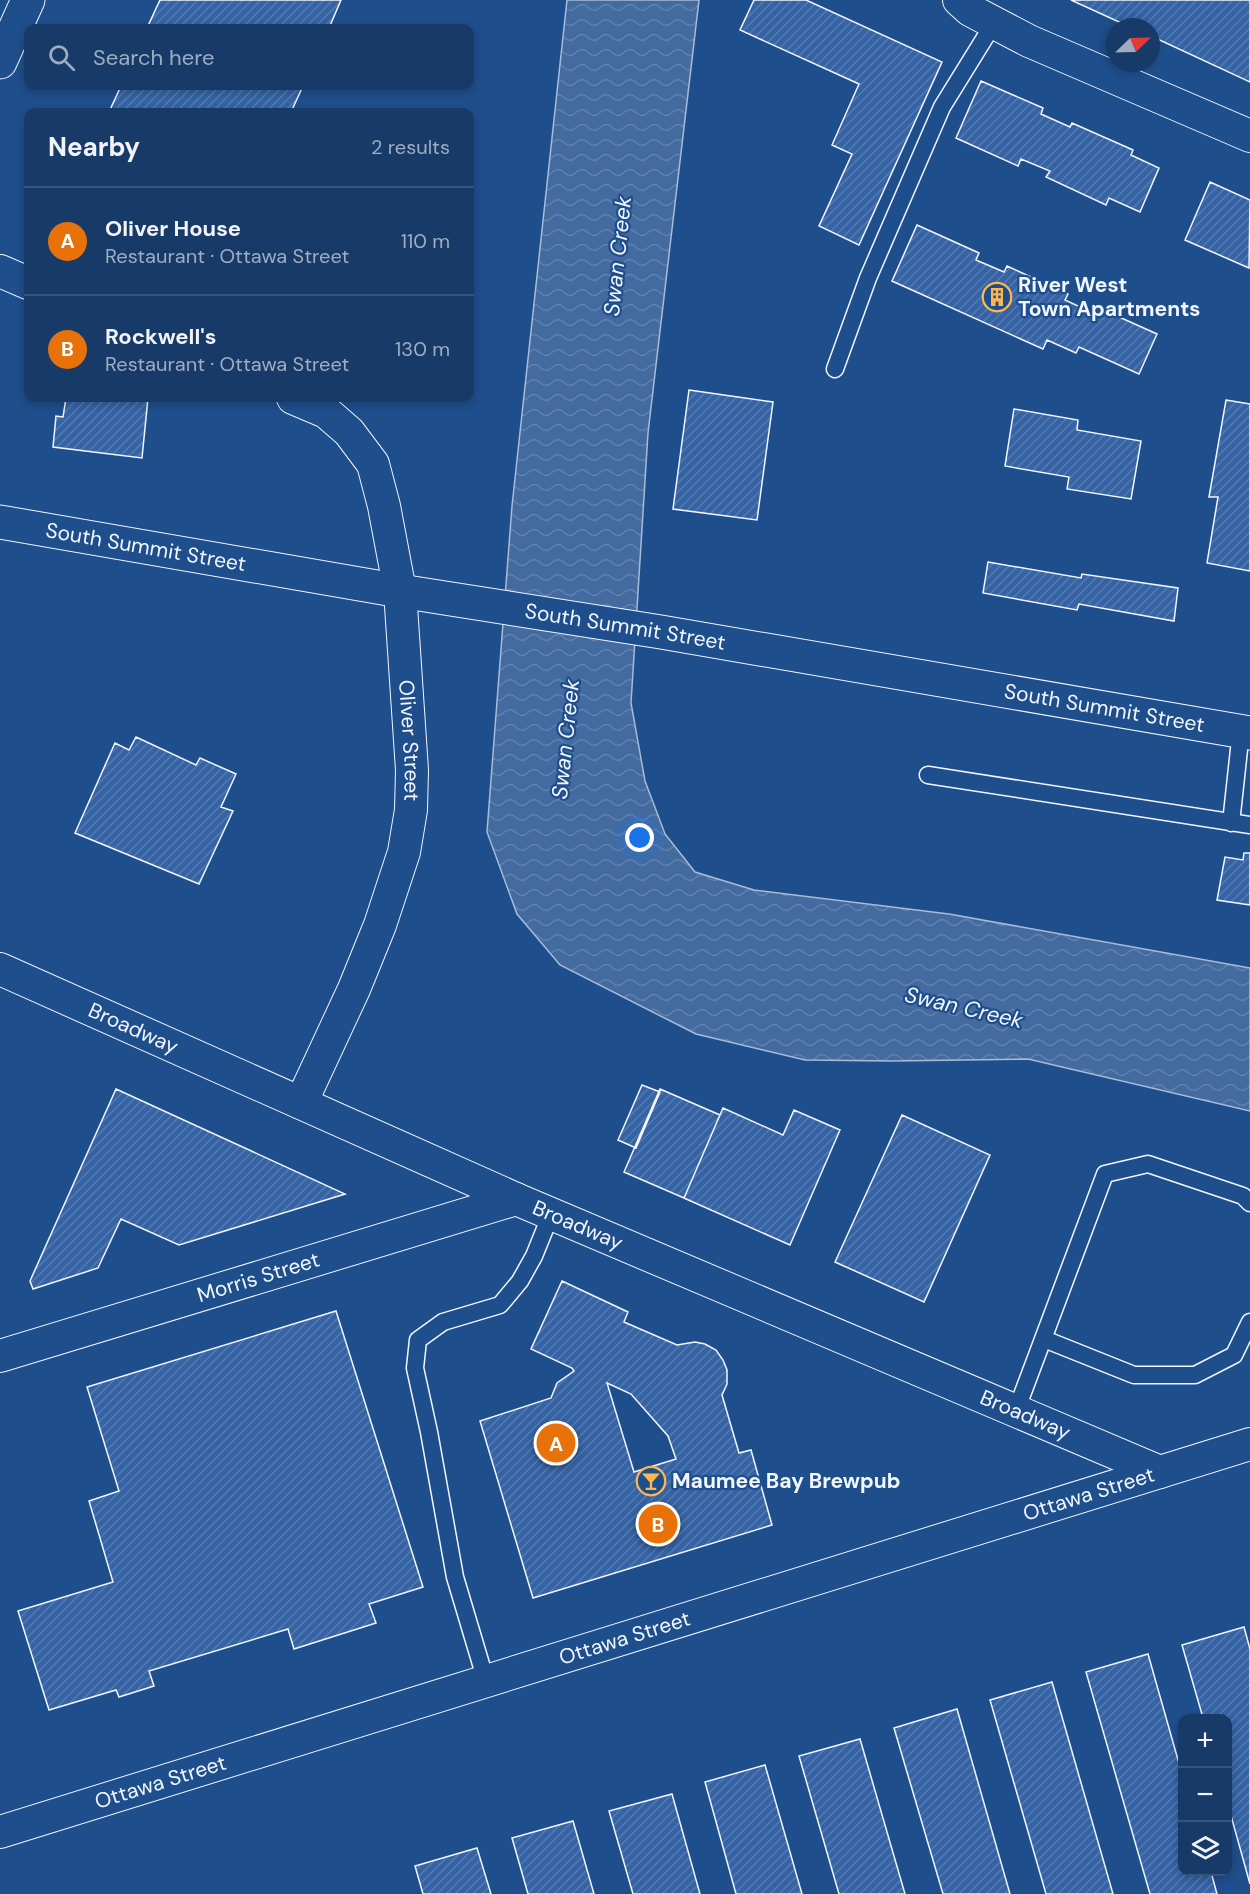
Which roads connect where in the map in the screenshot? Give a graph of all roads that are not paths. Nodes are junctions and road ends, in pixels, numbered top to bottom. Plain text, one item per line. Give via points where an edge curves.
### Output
1 (28, 0) edge
2 (972, 8) edge
3 (0, 62) edge
4 (1250, 136) edge
5 (0, 271) edge
6 (24, 281) edge
7 (835, 369) dead end
8 (302, 402) edge
9 (0, 522) edge
10 (400, 591) junction
11 (1246, 732) edge
12 (928, 775) dead end
13 (1231, 823) junction
14 (1250, 825) edge
15 (0, 969) edge
16 (301, 1103) junction
17 (516, 1199) junction
18 (1250, 1203) edge
19 (551, 1214) junction
20 (1250, 1322) edge
21 (1044, 1339) junction
22 (0, 1356) edge
23 (1016, 1411) junction
24 (1250, 1444) edge
25 (1160, 1472) junction
26 (486, 1681) junction
27 (0, 1832) edge

1 - 3 main road
2 - 4 street via 1029,41
2 - 7 lane via 942,106 868,278
5 - 6 street
8 - 10 street, Oliver Street via 326,412 349,432 372,464
9 - 10 main road, South Summit Street
10 - 11 main road, South Summit Street
10 - 16 street, Oliver Street via 412,770 404,852 354,989
11 - 13 lane
12 - 13 lane
13 - 14 lane
15 - 16 street, Broadway
16 - 17 street, Broadway
17 - 19 street, Broadway
17 - 22 street, Morris Street
18 - 21 lane via 1243,1196 1148,1164 1105,1174
19 - 23 street, Broadway
19 - 26 lane via 520,1281 500,1305 443,1322 418,1340 415,1368 455,1577
20 - 21 lane via 1234,1355 1195,1375 1134,1375
21 - 23 lane
23 - 25 street, Broadway
24 - 25 street, Ottawa Street
25 - 26 street, Ottawa Street
26 - 27 street, Ottawa Street

